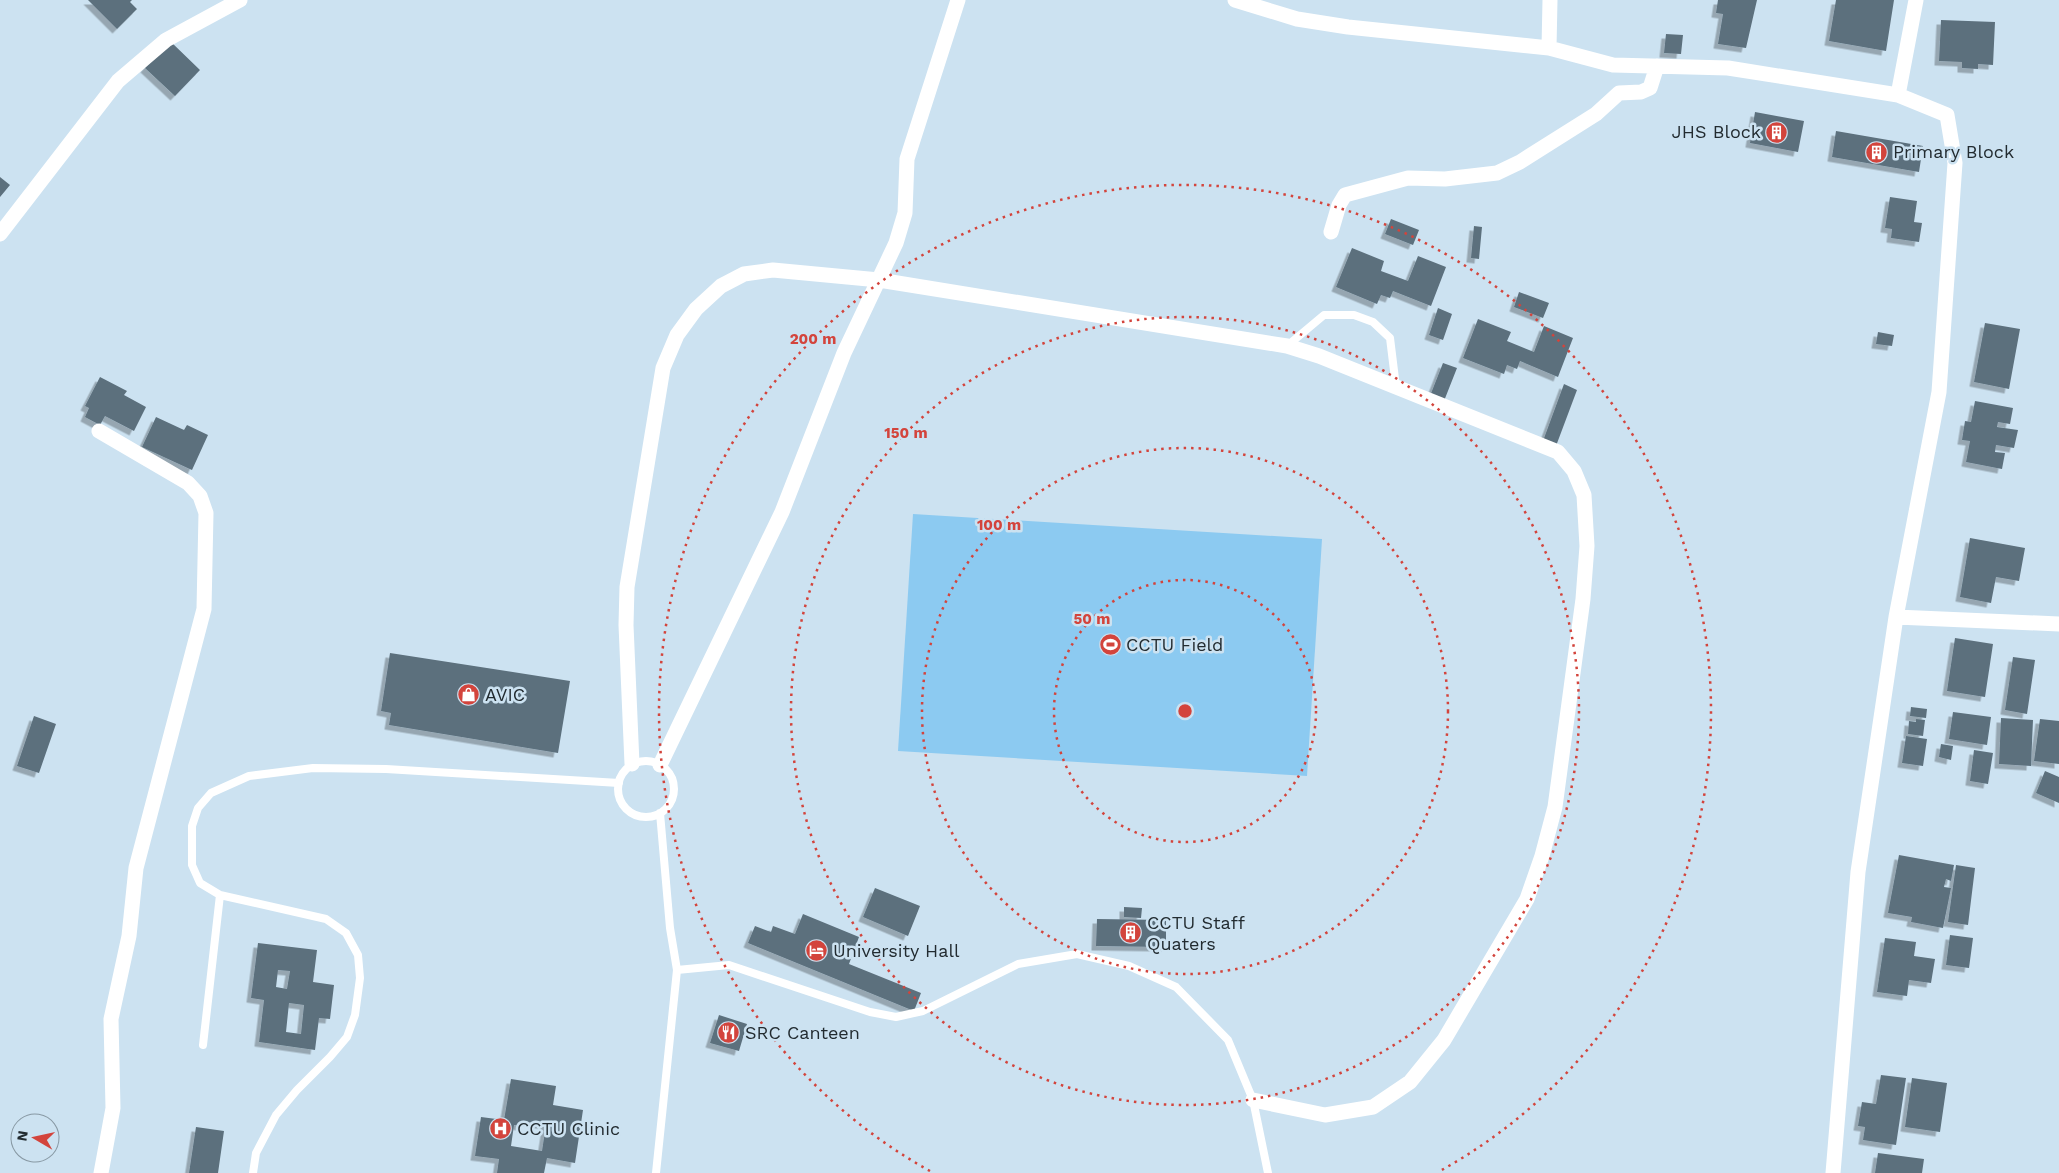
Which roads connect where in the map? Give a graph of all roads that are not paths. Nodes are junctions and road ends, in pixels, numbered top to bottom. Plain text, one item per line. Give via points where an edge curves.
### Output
1 (240, 0) edge
2 (958, 0) edge
3 (1235, 0) edge
4 (1550, 0) edge
5 (1916, 0) edge
6 (1549, 48) junction
7 (1657, 66) junction
8 (1898, 95) junction
9 (1331, 232) dead end
10 (0, 234) edge
11 (880, 280) junction
12 (1287, 346) junction
13 (1396, 387) junction
14 (99, 431) dead end
15 (1896, 617) junction
16 (2059, 624) edge
17 (632, 764) junction
18 (660, 765) junction
19 (618, 782) junction
20 (660, 813) junction
21 (220, 895) junction
22 (678, 970) junction
23 (203, 1044) dead end
24 (1253, 1100) junction
25 (101, 1173) edge
26 (252, 1173) edge
27 (656, 1173) edge
28 (1268, 1173) edge
29 (1833, 1173) edge

1 - 10 street via 166,40 118,81
2 - 11 street via 907,159 905,213
3 - 6 street via 1297,19 1348,27
4 - 6 street
5 - 8 street
6 - 7 street via 1613,65
7 - 8 street via 1728,68
7 - 9 street via 1650,88 1641,92 1619,93 1596,114 1497,173 1445,179 1408,178 1345,194
8 - 15 street via 1947,115 1955,163 1939,392
11 - 12 street
11 - 17 street via 773,270 744,274 721,286 696,309 677,334 663,368 627,587
11 - 18 street via 840,362 782,512
12 - 13 street
12 - 13 lane via 1324,316 1354,315 1373,322 1390,338
13 - 24 street via 1558,452 1574,471 1584,495 1587,546 1583,599 1555,808 1528,899 1444,1040 1410,1082 1374,1107 1325,1115
14 - 25 street via 188,483 200,496 206,513 204,609 136,868 129,936 111,1018 112,1108
15 - 16 street
15 - 29 street via 1858,872
17 - 18 lane via 642,761
17 - 19 lane
18 - 20 lane via 668,771 674,789 672,798
19 - 20 lane via 618,793 629,811 639,816
19 - 21 lane via 386,769 313,768 249,776 211,794 198,808 192,826 192,865 200,884
20 - 22 lane via 670,928
21 - 23 lane
21 - 26 lane via 326,919 346,933 358,955 360,978 355,1015 347,1037 276,1115 256,1153
22 - 24 lane via 729,965 870,1012 896,1017 923,1011 1018,964 1077,954 1129,966 1176,987 1228,1040
22 - 27 lane
24 - 28 lane

